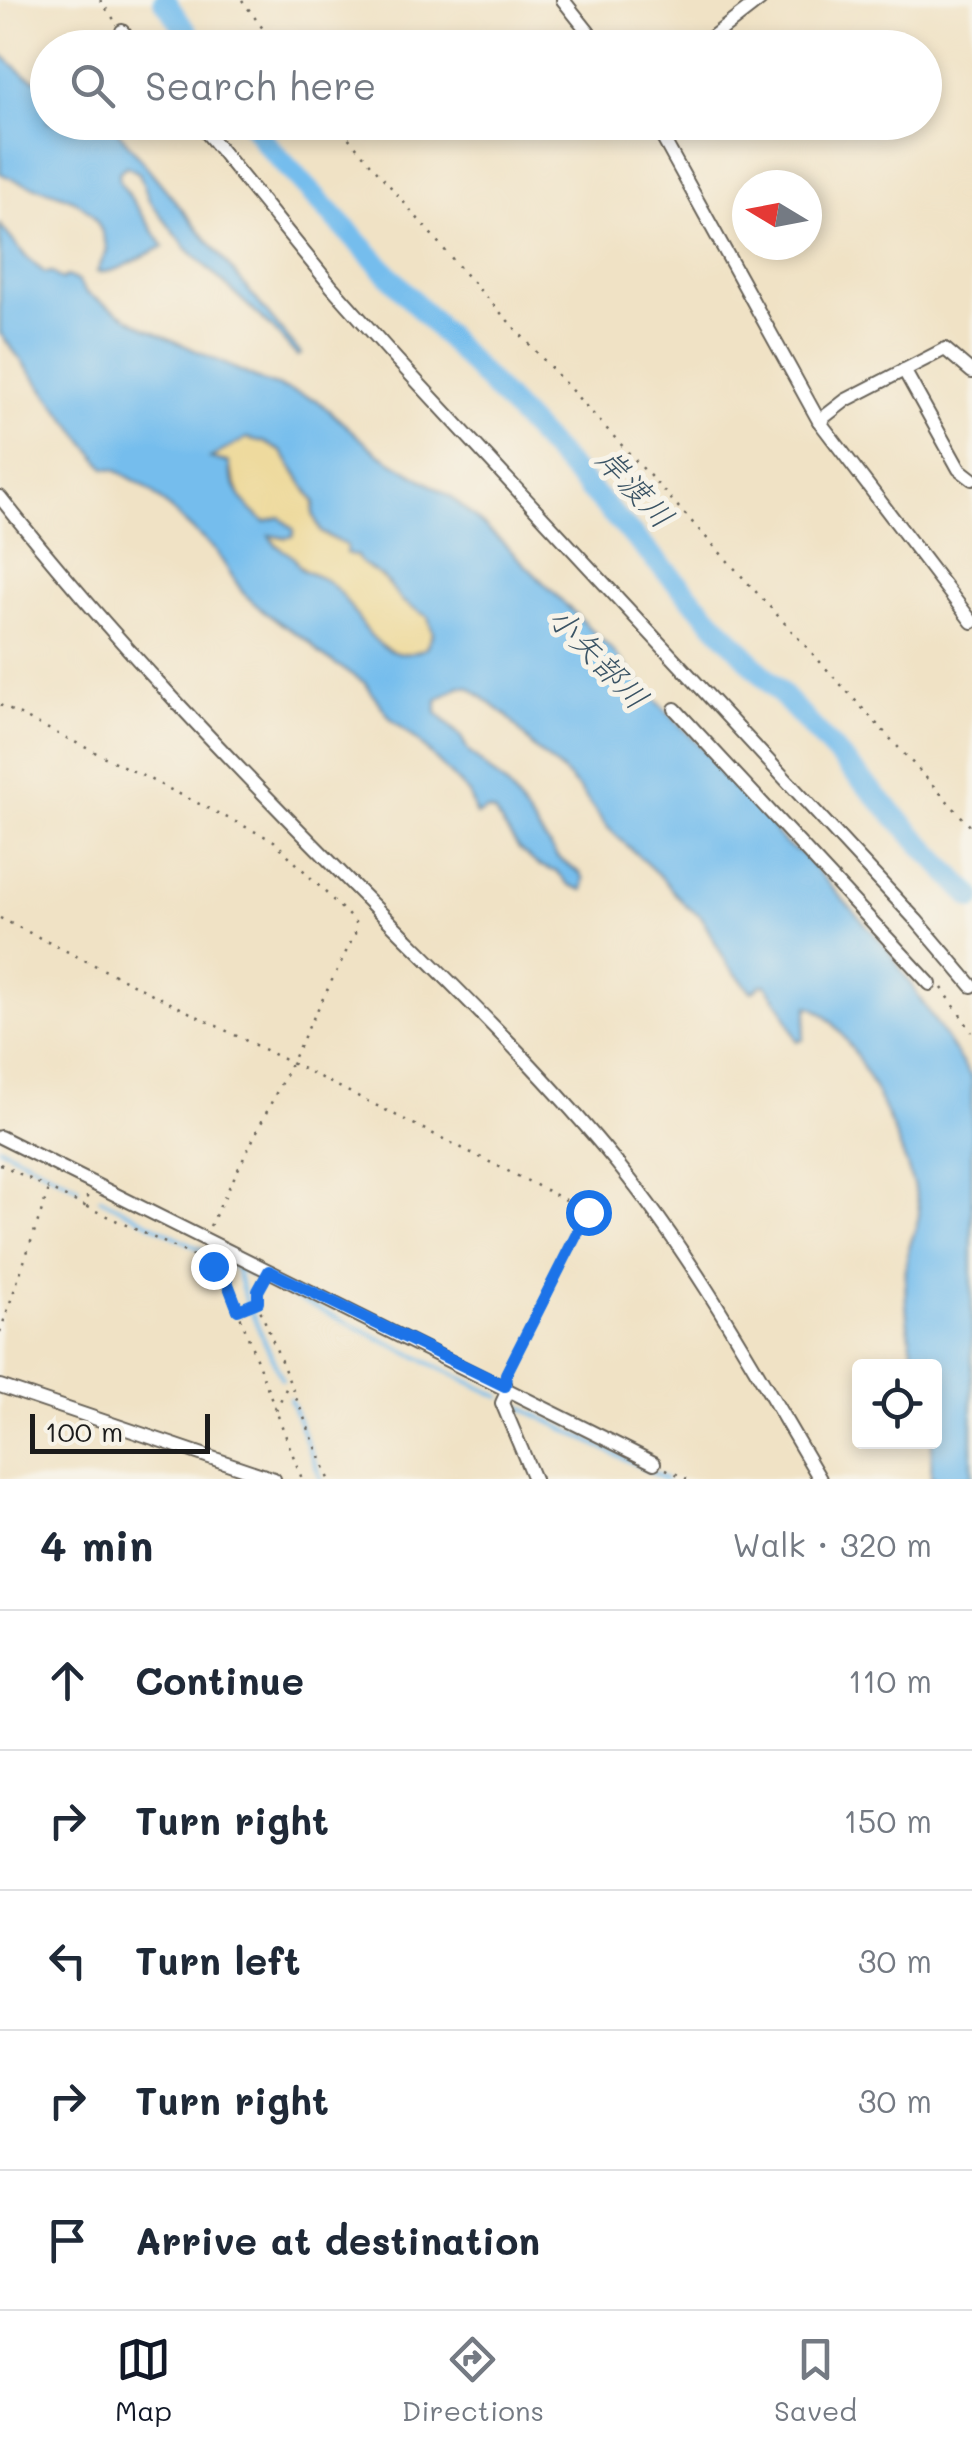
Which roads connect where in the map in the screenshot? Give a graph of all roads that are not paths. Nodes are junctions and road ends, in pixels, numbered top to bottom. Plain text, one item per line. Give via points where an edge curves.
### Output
1 (563, 0) edge
2 (760, 0) edge
3 (587, 30) edge
4 (721, 30) edge
5 (213, 140) edge
6 (664, 140) edge
7 (904, 370) junction
8 (972, 372) edge
9 (819, 421) junction
10 (972, 479) edge
11 (0, 497) edge
12 (972, 622) edge
13 (676, 709) dead end
14 (930, 984) road end
15 (972, 986) edge
16 (0, 1137) edge
17 (0, 1386) edge
18 (505, 1394) junction
19 (654, 1463) road end
20 (274, 1479) edge
21 (534, 1479) edge
22 (820, 1479) edge

1 - 3 street
2 - 4 street
5 - 15 street via 397,360
6 - 9 street
7 - 8 street via 944,349
7 - 9 street
7 - 10 street via 959,468
9 - 12 street
11 - 22 street via 170,698 487,1018 615,1161 679,1246
13 - 14 street
16 - 18 street
17 - 20 street
18 - 19 street
18 - 21 street

